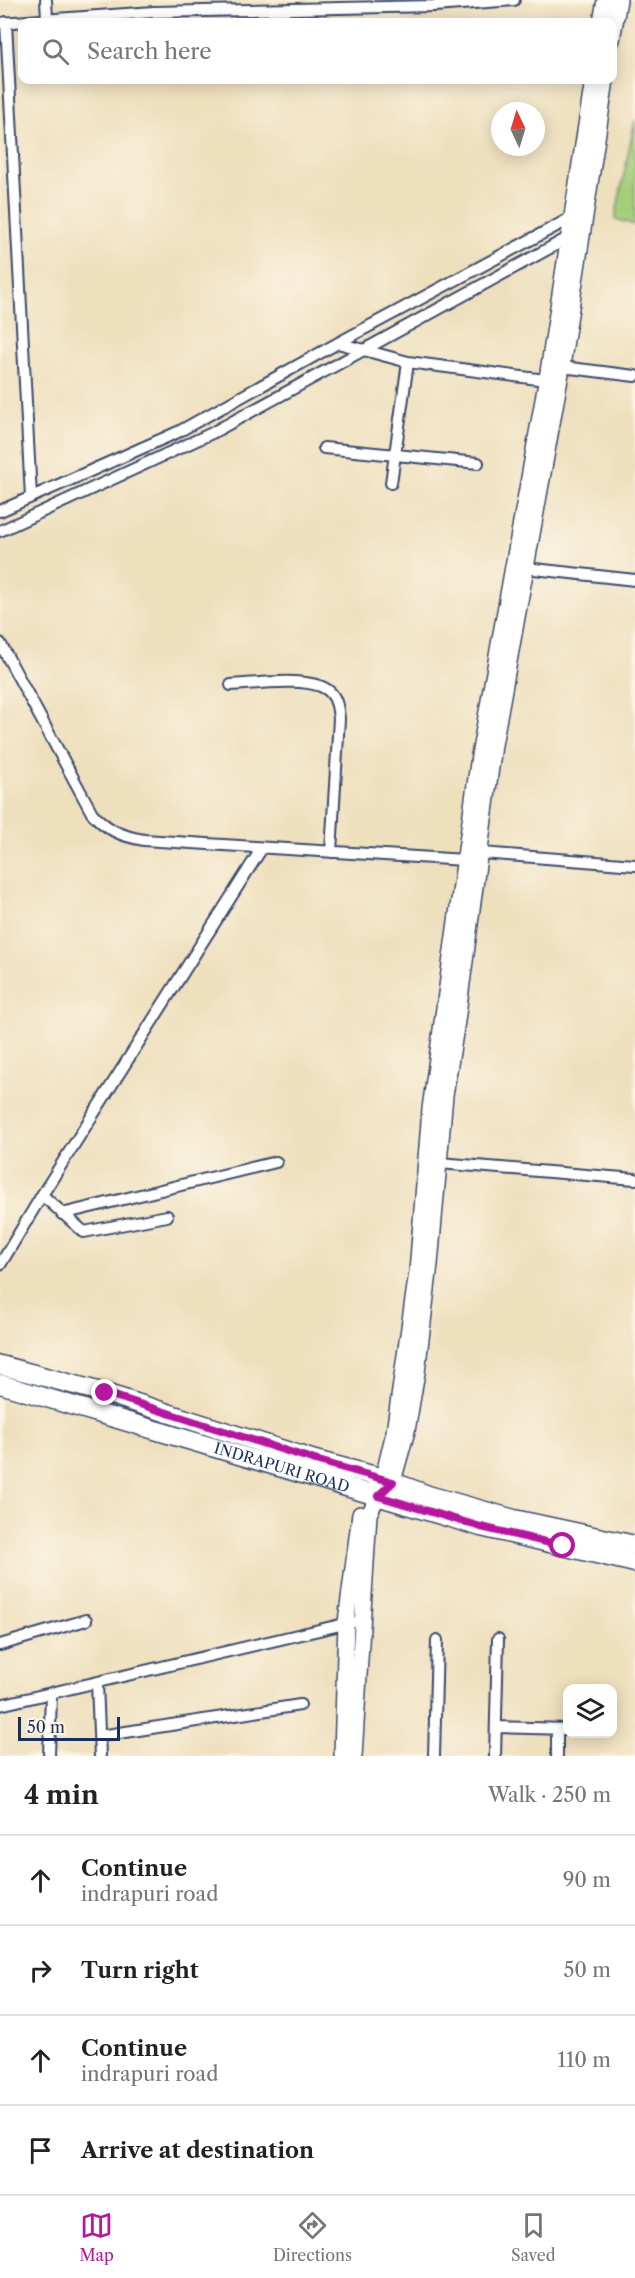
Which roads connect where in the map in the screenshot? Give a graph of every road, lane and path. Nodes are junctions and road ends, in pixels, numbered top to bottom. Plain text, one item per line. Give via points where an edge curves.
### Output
1 (46, 0) edge
2 (153, 0) edge
3 (514, 0) edge
4 (605, 0) edge
5 (619, 0) edge
6 (272, 5) edge
7 (223, 6) edge
8 (154, 12) junction
9 (47, 18) edge
10 (62, 18) edge
11 (602, 18) edge
12 (616, 18) edge
13 (18, 22) edge
14 (3, 23) edge
15 (591, 84) edge
16 (605, 84) edge
17 (571, 218) junction
18 (568, 238) junction
19 (338, 343) junction
20 (362, 350) junction
21 (408, 362) junction
22 (635, 376) edge
23 (556, 377) junction
24 (324, 448) dead end
25 (394, 455) junction
26 (478, 463) dead end
27 (391, 483) dead end
28 (31, 497) junction
29 (0, 511) edge
30 (0, 531) edge
31 (525, 568) junction
32 (635, 580) edge
33 (0, 643) edge
34 (500, 672) junction
35 (231, 685) dead end
36 (262, 848) junction
37 (331, 852) junction
38 (481, 853) junction
39 (465, 860) junction
40 (635, 865) edge
41 (276, 1162) dead end
42 (439, 1163) junction
43 (635, 1179) edge
44 (42, 1195) junction
45 (62, 1214) junction
46 (167, 1216) dead end
47 (0, 1265) edge
48 (0, 1365) edge
49 (0, 1384) edge
50 (380, 1487) junction
51 (635, 1545) edge
52 (635, 1563) edge
53 (86, 1620) dead end
54 (362, 1621) junction
55 (346, 1622) junction
56 (498, 1639) dead end
57 (437, 1640) dead end
58 (0, 1645) edge
59 (97, 1683) junction
60 (51, 1694) junction
61 (0, 1705) edge
62 (300, 1705) dead end
63 (496, 1727) junction
64 (562, 1729) edge
65 (100, 1736) junction
66 (49, 1756) edge
67 (100, 1756) edge
68 (342, 1756) edge
69 (354, 1756) edge
70 (434, 1756) edge
71 (495, 1756) edge
72 (557, 1756) edge

1 - 9 street
2 - 8 street
3 - 6 street via 434,6
4 - 11 street
5 - 12 street
6 - 7 street
7 - 8 street
8 - 10 street
13 - 14 street
14 - 28 street
15 - 17 street
16 - 23 street
17 - 18 street
17 - 19 street
18 - 20 street
18 - 23 street
19 - 20 street
19 - 28 street via 178,432
20 - 21 street
20 - 30 street via 213,433
21 - 23 street
21 - 25 street
22 - 23 street
23 - 31 street
23 - 34 street
24 - 25 street
25 - 26 street
25 - 27 street
28 - 29 street
31 - 32 street
31 - 34 street
33 - 36 street via 102,825 115,833 144,840
34 - 38 street
34 - 39 street via 479,756
35 - 37 street via 304,682 319,685 338,705
36 - 37 street
36 - 44 street
37 - 39 street
38 - 40 street
38 - 42 street via 445,1095
39 - 50 street via 430,1109 416,1286 394,1431
41 - 45 street
42 - 43 street
42 - 50 street via 430,1264 407,1431
44 - 45 street
44 - 47 street
45 - 46 street via 84,1232
48 - 50 main road, INDRAPURI ROAD via 105,1393 315,1460
49 - 50 main road, INDRAPURI ROAD
50 - 51 main road
50 - 52 main road, INDRAPURI ROAD via 481,1527
50 - 54 street via 369,1514
50 - 55 street via 360,1512
53 - 58 street
54 - 55 street
54 - 69 street
55 - 59 street
55 - 68 street
56 - 63 street
57 - 70 street
59 - 60 street
59 - 65 street
60 - 61 street
60 - 66 street
62 - 65 street
63 - 64 street
63 - 71 street
64 - 72 street
65 - 67 street

